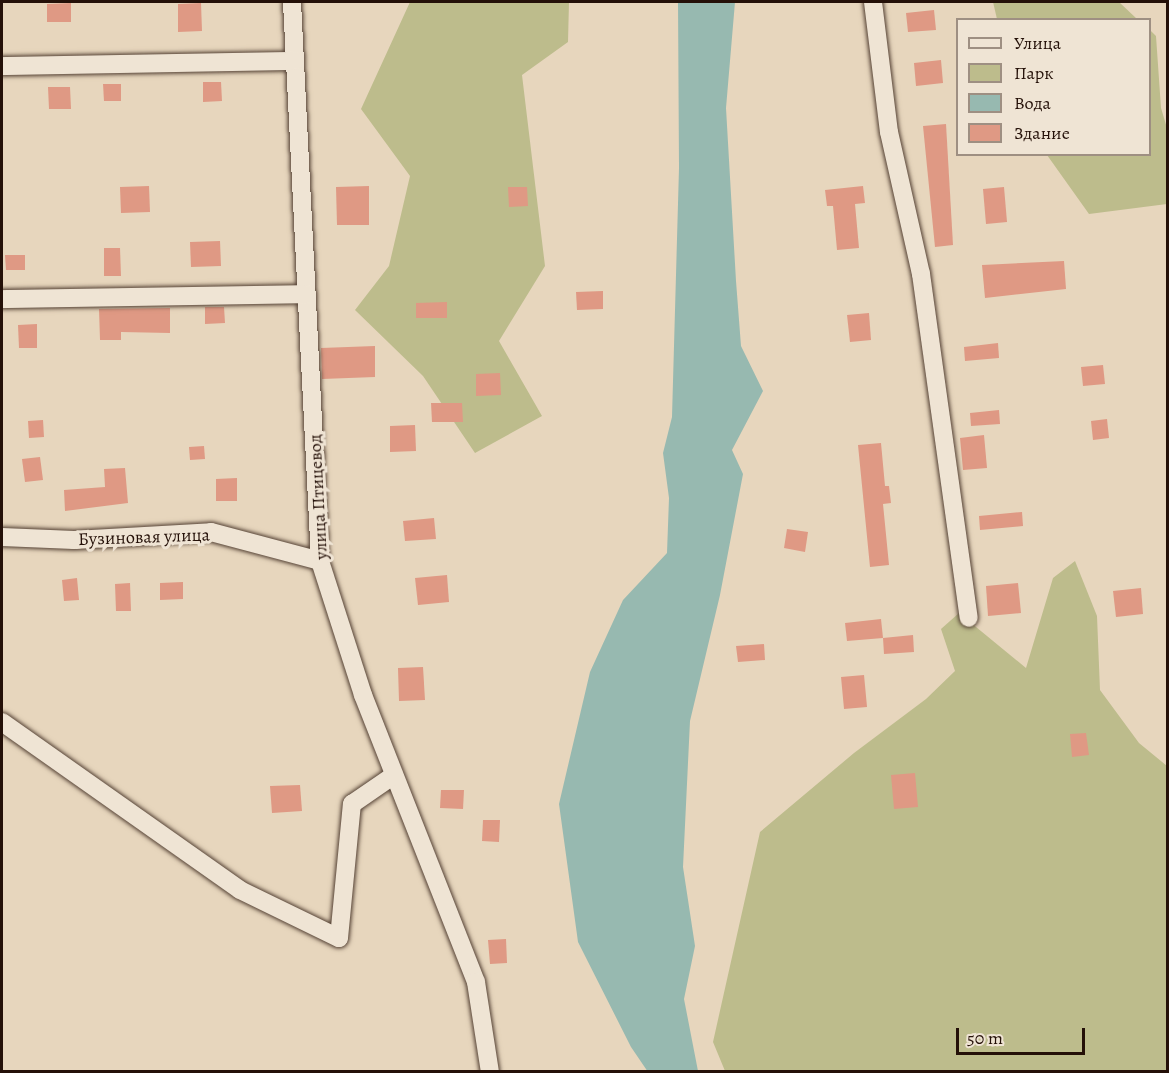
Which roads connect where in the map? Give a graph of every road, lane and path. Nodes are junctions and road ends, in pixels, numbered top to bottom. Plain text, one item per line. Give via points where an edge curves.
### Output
1 (292, 2) edge
2 (873, 2) edge
3 (294, 61) junction
4 (2, 66) edge
5 (306, 294) junction
6 (2, 299) edge
7 (2, 537) edge
8 (320, 561) junction
9 (969, 618) dead end
10 (2, 722) edge
11 (394, 775) junction
12 (490, 1071) edge

1 - 3 street, улица Птицевод
2 - 9 street via 889,132 921,274
3 - 4 street
3 - 5 street, улица Птицевод
5 - 6 street
5 - 8 street, улица Птицевод
7 - 8 street, Бузиновая улица via 74,540 212,532
8 - 11 street, улица Птицевод
10 - 11 street via 240,890 339,938 352,804
11 - 12 street, улица Птицевод via 476,982

